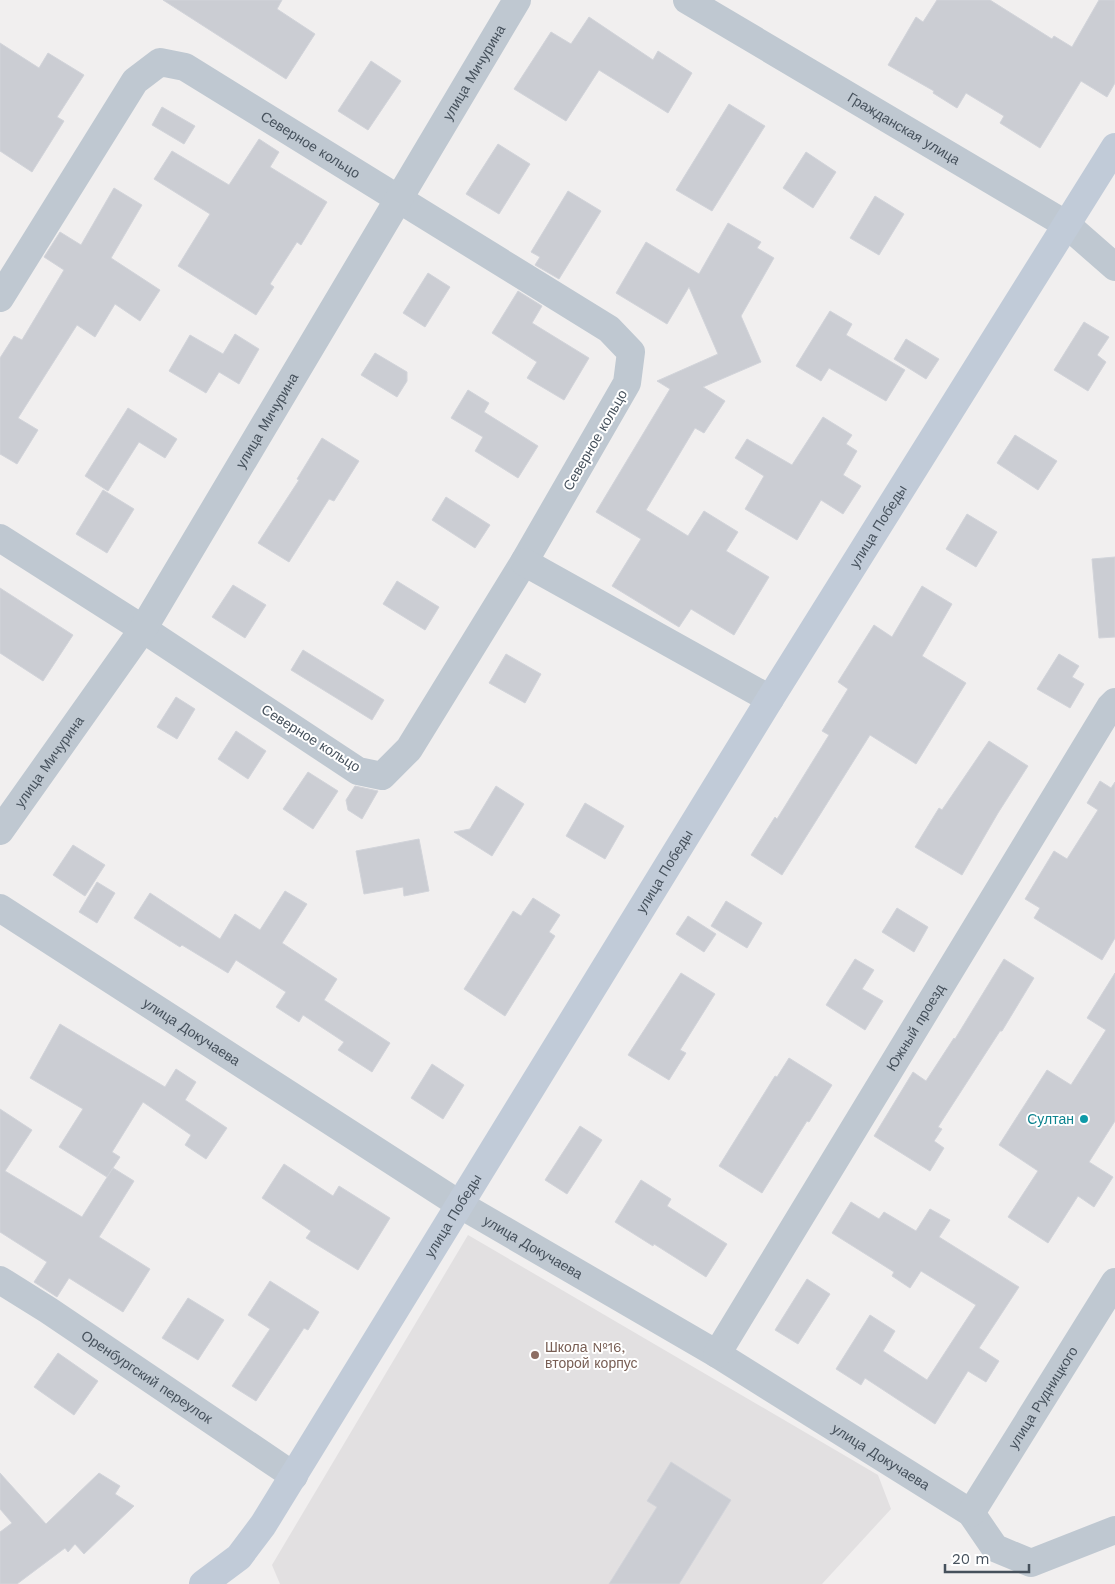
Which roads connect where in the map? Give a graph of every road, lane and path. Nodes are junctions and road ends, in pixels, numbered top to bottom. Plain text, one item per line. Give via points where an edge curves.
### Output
1 (517, 0) edge
2 (687, 0) edge
3 (1115, 147) edge
4 (398, 198) junction
5 (1067, 225) junction
6 (1115, 267) edge
7 (0, 298) edge
8 (0, 538) edge
9 (524, 562) junction
10 (143, 629) junction
11 (770, 699) junction
12 (1115, 702) edge
13 (0, 831) edge
14 (0, 908) edge
15 (459, 1204) junction
16 (0, 1280) edge
17 (1115, 1282) edge
18 (716, 1354) junction
19 (294, 1476) junction
20 (971, 1513) junction
21 (1115, 1530) edge
22 (203, 1584) edge

1 - 4 street, улица Мичурина
2 - 5 street, Гражданская улица
3 - 5 street, улица Победы
4 - 7 street, Северное кольцо via 185,67 160,62 135,81
4 - 9 street, Северное кольцо via 609,329 631,352 627,383
4 - 10 street, улица Мичурина
5 - 6 street, Гражданская улица
5 - 11 street, улица Победы
8 - 10 street, Северное кольцо
9 - 10 street, Северное кольцо via 409,749 382,776 358,771
9 - 11 street
10 - 13 street, улица Мичурина
11 - 15 street, улица Победы
12 - 18 street, Южный проезд
14 - 15 street, улица Докучаева
15 - 18 street, улица Докучаева
15 - 19 street, улица Победы
16 - 19 street, Оренбургский переулок
17 - 20 street, улица Рудницкого
18 - 20 street, улица Докучаева
19 - 22 street, улица Победы via 239,1557
20 - 21 street via 995,1548 1030,1563

